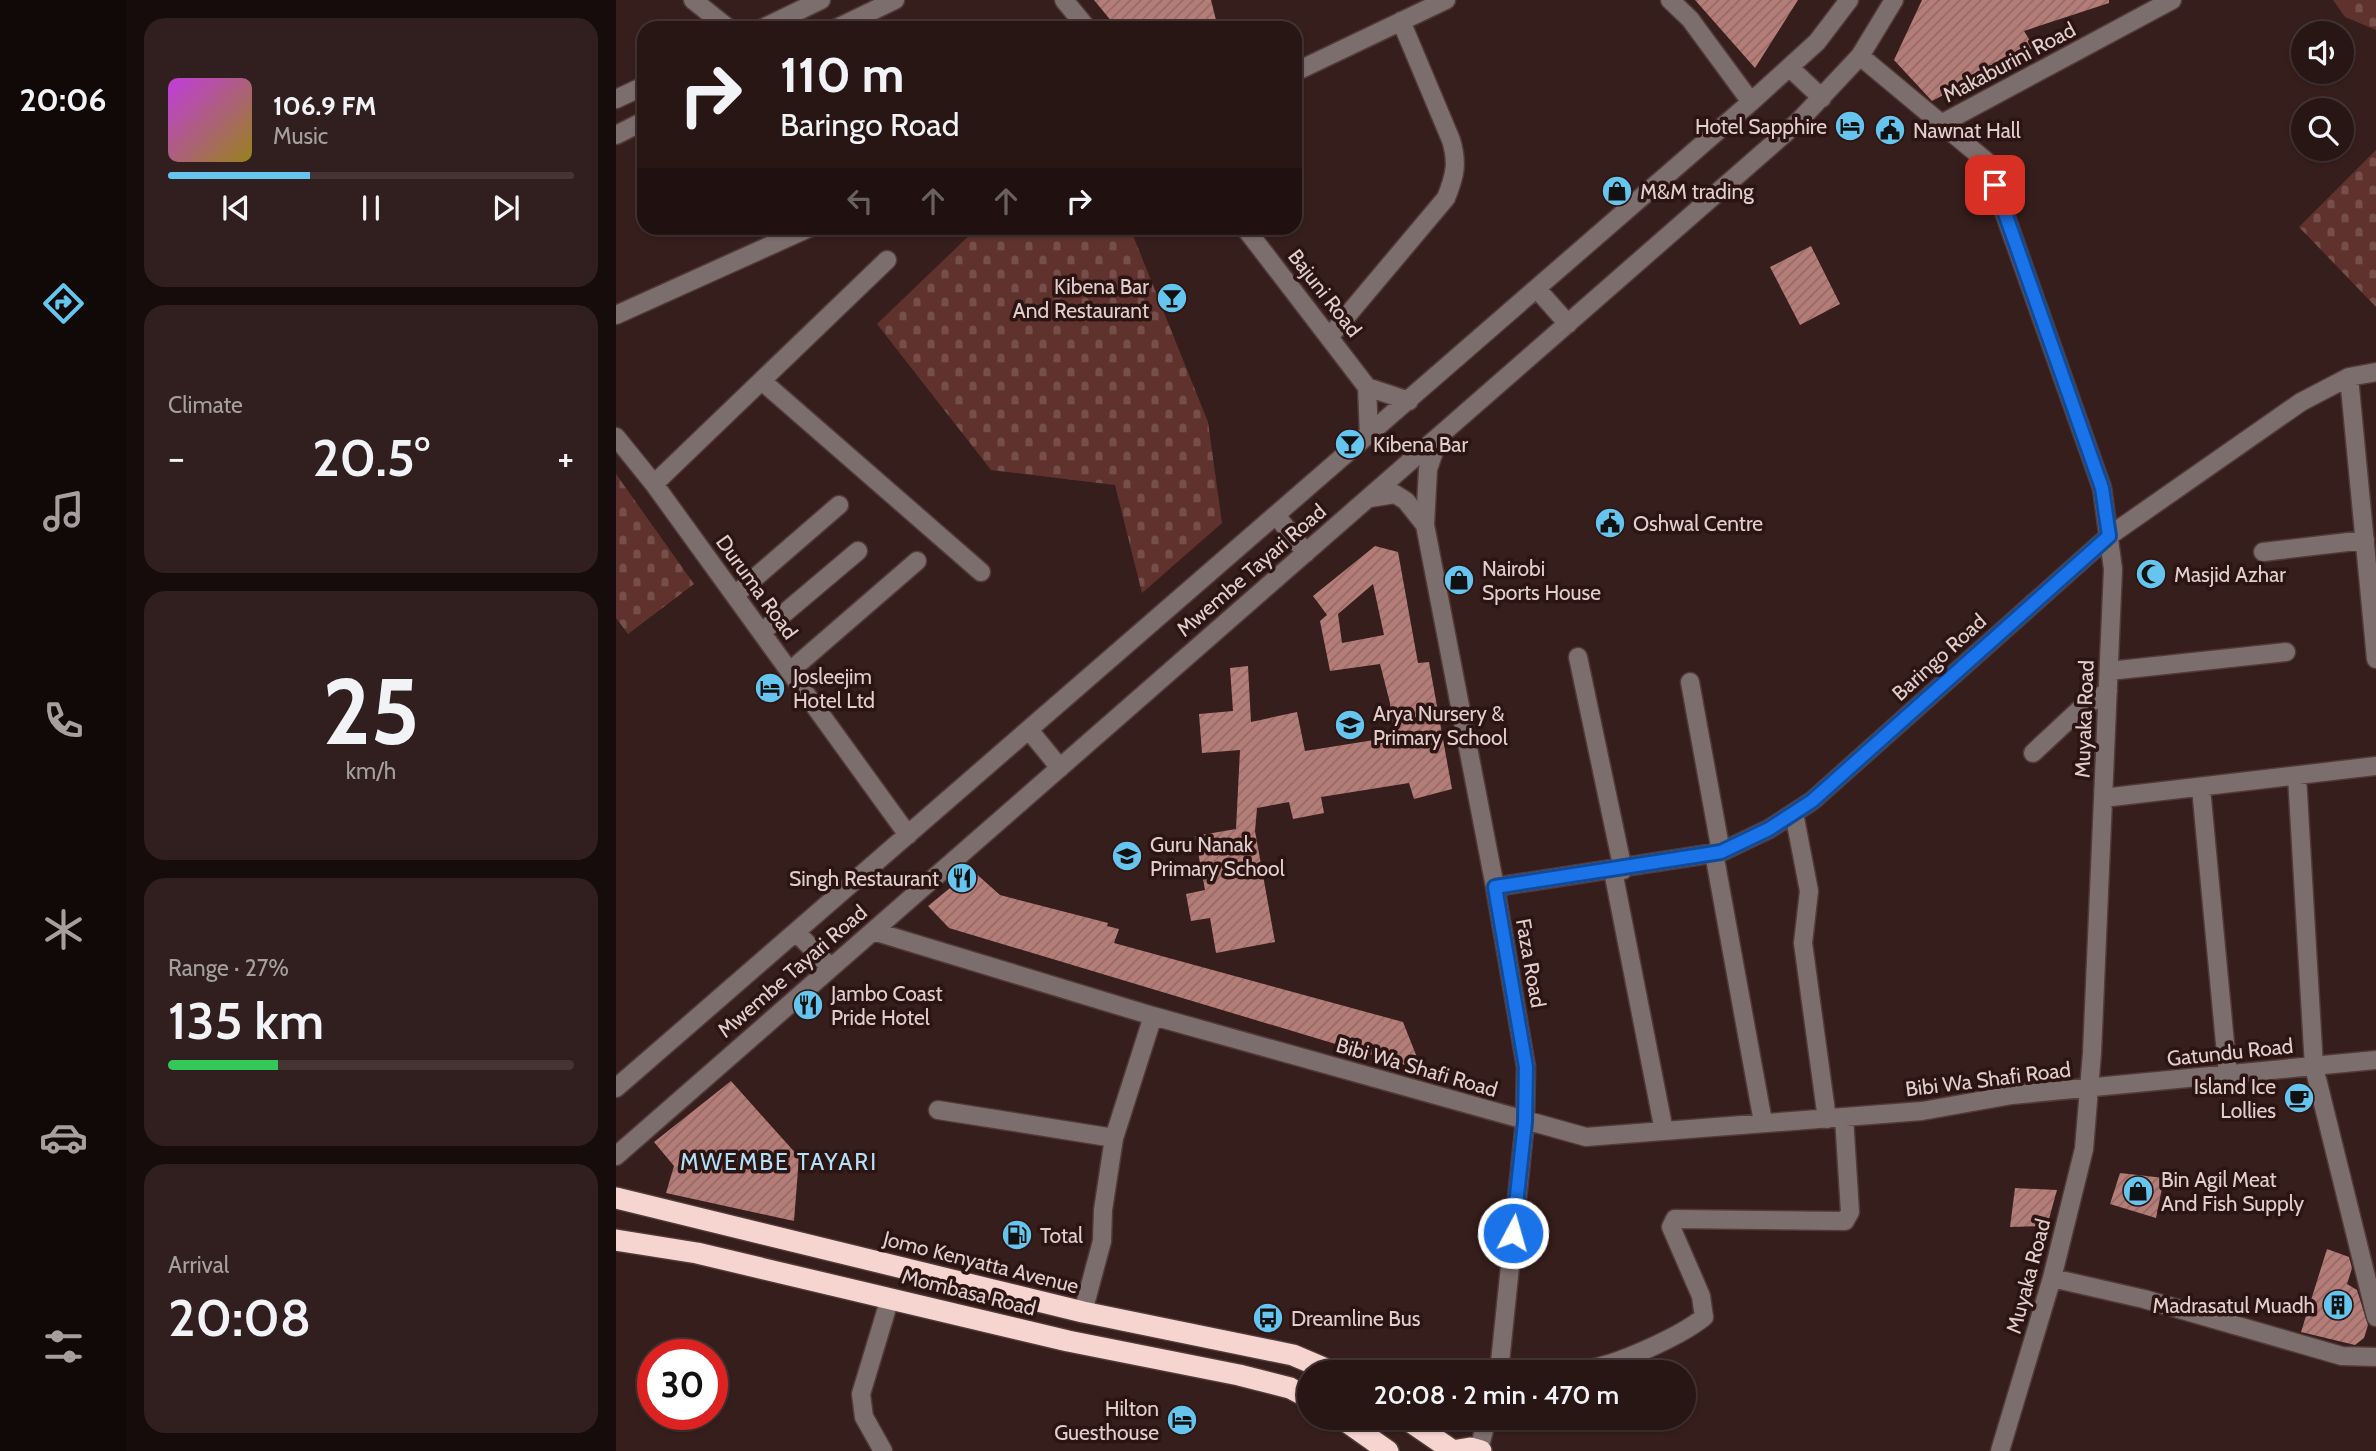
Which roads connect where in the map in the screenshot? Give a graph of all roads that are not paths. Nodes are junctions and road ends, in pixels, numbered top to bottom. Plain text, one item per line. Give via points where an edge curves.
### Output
1 (693, 0) edge
2 (821, 0) edge
3 (895, 0) edge
4 (1064, 0) edge
5 (1446, 0) edge
6 (1670, 0) edge
7 (1849, 0) edge
8 (2172, 0) edge
9 (1888, 2) edge
10 (719, 21) edge
11 (778, 21) edge
12 (852, 21) edge
13 (1081, 21) edge
14 (1401, 21) junction
15 (1860, 56) junction
16 (1790, 68) junction
17 (1302, 69) edge
18 (637, 89) edge
19 (1822, 98) junction
20 (616, 99) edge
21 (1751, 102) junction
22 (637, 124) edge
23 (1941, 124) junction
24 (616, 135) edge
25 (793, 235) edge
26 (1251, 235) edge
27 (887, 260) dead end
28 (1537, 289) junction
29 (616, 314) edge
30 (1568, 324) junction
31 (1330, 336) junction
32 (2376, 372) edge
33 (2349, 377) junction
34 (762, 381) junction
35 (1367, 387) junction
36 (1409, 401) junction
37 (1369, 436) junction
38 (1440, 436) junction
39 (616, 437) edge
40 (654, 484) junction
41 (1368, 498) junction
42 (839, 505) dead end
43 (1276, 515) junction
44 (1425, 525) junction
45 (2109, 536) junction
46 (2365, 540) junction
47 (858, 551) dead end
48 (2263, 552) dead end
49 (1306, 553) junction
50 (917, 561) dead end
51 (981, 572) dead end
52 (735, 595) junction
53 (762, 632) junction
54 (2376, 651) edge
55 (2286, 652) dead end
56 (1578, 657) dead end
57 (790, 671) junction
58 (2109, 671) junction
59 (1690, 682) dead end
60 (2108, 691) junction
61 (2079, 710) junction
62 (2107, 717) junction
63 (1029, 730) junction
64 (2033, 753) dead end
65 (2376, 765) edge
66 (1060, 768) junction
67 (2297, 776) junction
68 (2201, 788) junction
69 (2103, 798) junction
70 (1794, 813) junction
71 (908, 835) junction
72 (1717, 853) junction
73 (1618, 870) junction
74 (1495, 887) junction
75 (873, 931) junction
76 (796, 932) junction
77 (831, 968) junction
78 (1153, 1016) junction
79 (2376, 1060) edge
80 (2314, 1066) junction
81 (2228, 1075) junction
82 (616, 1088) edge
83 (2089, 1089) junction
84 (938, 1110) dead end
85 (1835, 1118) junction
86 (1525, 1122) junction
87 (1763, 1122) junction
88 (1664, 1131) junction
89 (1114, 1138) junction
90 (616, 1156) edge
91 (616, 1198) edge
92 (616, 1240) edge
93 (2052, 1278) junction
94 (890, 1298) junction
95 (1083, 1312) junction
96 (2375, 1313) edge
97 (2376, 1357) edge
98 (1305, 1360) edge
99 (1500, 1360) edge
100 (1614, 1360) edge
101 (1297, 1392) edge
102 (1359, 1430) edge
103 (1422, 1430) edge
104 (1484, 1430) edge
105 (1480, 1450) edge
106 (883, 1451) edge
107 (1388, 1451) edge
108 (1452, 1451) edge
109 (2000, 1451) edge

1 - 10 street
2 - 11 street
3 - 12 street
4 - 13 street
5 - 14 street
6 - 21 street via 1690,19
7 - 16 street, Mwembe Tayari Road
8 - 23 street, Makaburini Road
9 - 15 street, Mwembe Tayari Road
14 - 17 street
14 - 31 street via 1451,140 1455,176 1446,198
15 - 19 street, Mwembe Tayari Road
15 - 23 street, Muyaka Road
16 - 19 street
16 - 21 street, Mwembe Tayari Road
18 - 20 street
19 - 30 street, Mwembe Tayari Road
21 - 28 street, Mwembe Tayari Road
22 - 24 street
23 - 45 street, Muyaka Road via 1986,161 2102,488
25 - 29 street
26 - 31 street, Bajuni Road
27 - 34 street
28 - 30 street
28 - 36 street, Mwembe Tayari Road
30 - 38 street, Mwembe Tayari Road
31 - 35 street, Bajuni Road
32 - 33 street, Baringo Road
33 - 45 street, Baringo Road via 2301,402
33 - 46 street
34 - 40 street
34 - 51 street
35 - 36 street
35 - 37 street
36 - 37 street, Mwembe Tayari Road
37 - 43 street, Mwembe Tayari Road
38 - 41 street, Mwembe Tayari Road
38 - 44 street, Faza Road via 1428,469
39 - 40 street, Duruma Road
40 - 52 street, Duruma Road
41 - 44 street via 1395,494
41 - 49 street, Mwembe Tayari Road
42 - 52 street
43 - 49 street
43 - 63 street, Mwembe Tayari Road
44 - 74 street, Faza Road
45 - 58 street, Muyaka Road via 2113,569
45 - 70 street, Baringo Road
46 - 48 street
46 - 54 street
47 - 53 street
49 - 66 street, Mwembe Tayari Road
50 - 57 street
52 - 53 street, Duruma Road
53 - 57 street, Duruma Road
55 - 58 street
56 - 73 street
57 - 71 street, Duruma Road
58 - 60 street, Muyaka Road
59 - 72 street
60 - 61 street
60 - 62 street, Muyaka Road
61 - 62 street
61 - 64 street
62 - 69 street, Muyaka Road
63 - 66 street
63 - 71 street, Mwembe Tayari Road
65 - 67 street
66 - 75 street, Mwembe Tayari Road
67 - 68 street
67 - 80 street
68 - 69 street
68 - 81 street
69 - 83 street, Muyaka Road
70 - 72 street, Baringo Road
70 - 85 street via 1809,891 1803,943
71 - 76 street, Mwembe Tayari Road
72 - 73 street, Baringo Road
72 - 87 street
73 - 74 street, Baringo Road
73 - 88 street
74 - 86 street, Faza Road via 1526,1067
75 - 77 street, Mwembe Tayari Road
75 - 78 street, Bibi Wa Shafi Road
76 - 77 street
76 - 82 street, Mwembe Tayari Road
77 - 90 street, Mwembe Tayari Road
78 - 86 street, Bibi Wa Shafi Road
78 - 89 street
79 - 80 street, Gatundu Road
80 - 81 street, Gatundu Road
80 - 96 street
81 - 83 street, Gatundu Road
83 - 85 street, Bibi Wa Shafi Road
83 - 93 street, Muyaka Road via 2084,1149
84 - 89 street
85 - 87 street, Bibi Wa Shafi Road
85 - 100 street via 1850,1212 1845,1221 1675,1219 1671,1227 1701,1296 1704,1317 1691,1328
86 - 88 street, Bibi Wa Shafi Road via 1586,1137
86 - 99 street, Faza Road
87 - 88 street, Bibi Wa Shafi Road
89 - 95 street via 1102,1241
91 - 95 highway, Jomo Kenyatta Avenue
92 - 94 highway, Mombasa Road via 697,1253
93 - 97 street via 2144,1299 2342,1356
93 - 109 street, Muyaka Road
94 - 101 highway, Mombasa Road
94 - 106 street via 861,1394 864,1417
95 - 98 highway, Jomo Kenyatta Avenue
102 - 107 highway
103 - 108 highway
104 - 105 street
105 - 108 highway

